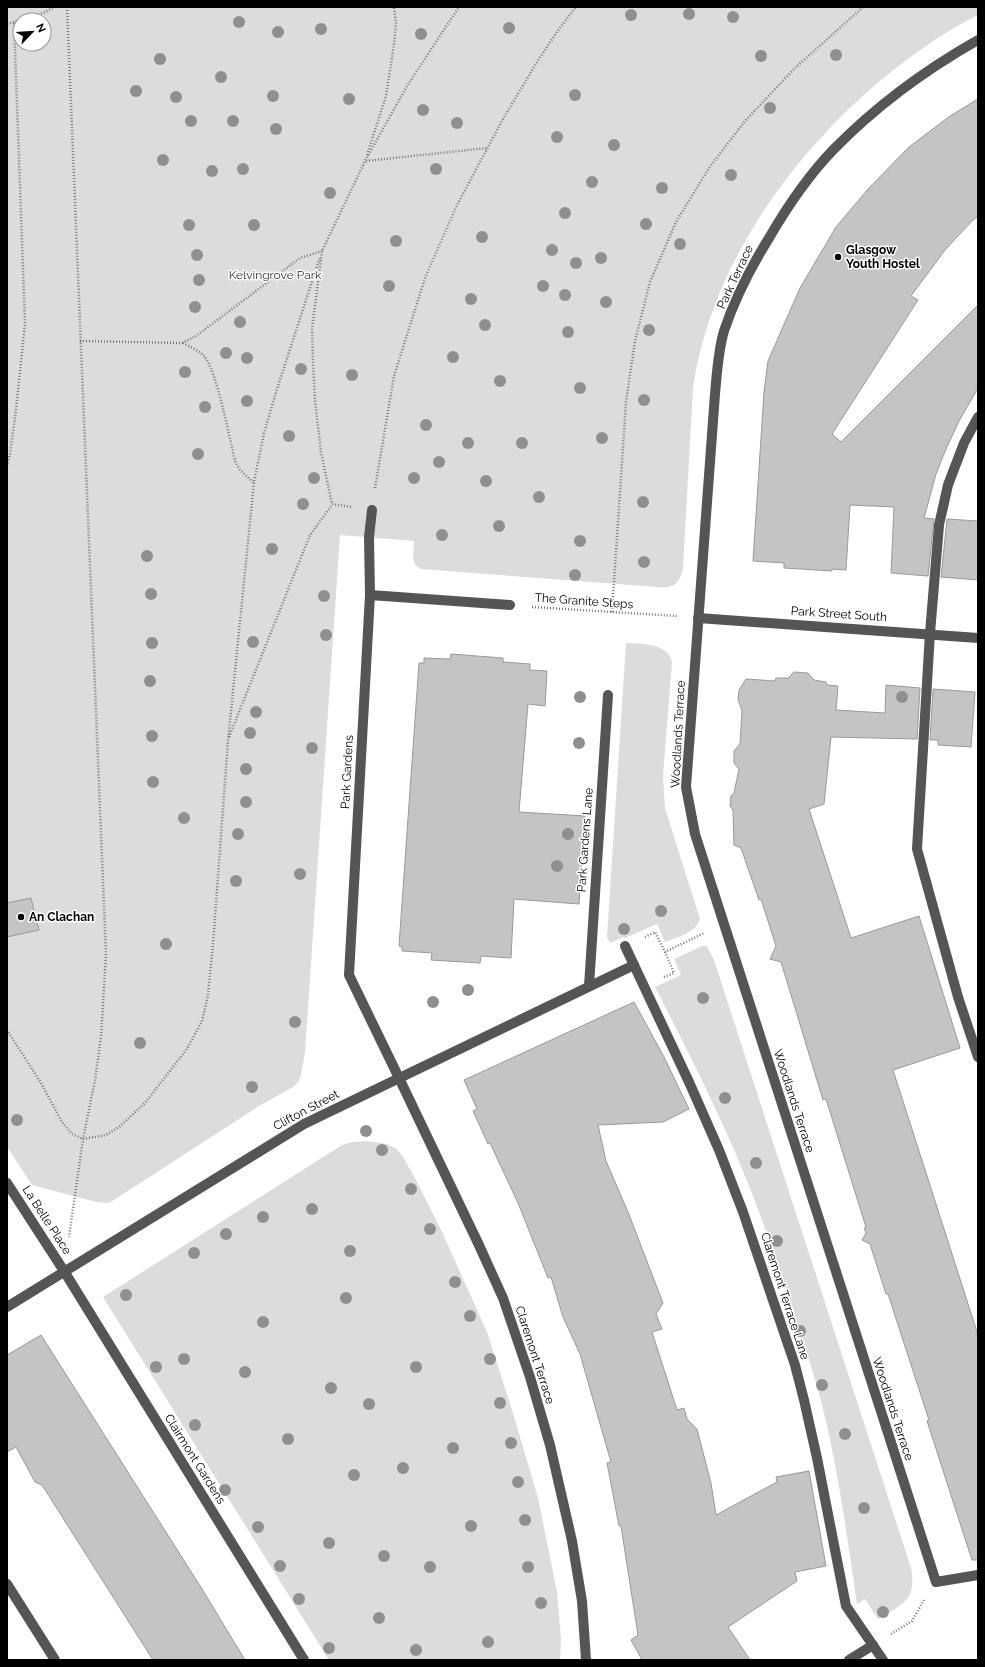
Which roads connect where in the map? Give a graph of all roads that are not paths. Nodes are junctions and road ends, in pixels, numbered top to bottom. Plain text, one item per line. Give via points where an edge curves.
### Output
1 (978, 40) edge
2 (978, 417) edge
3 (372, 510) road end
4 (370, 595) junction
5 (510, 605) road end
6 (698, 618) junction
7 (930, 633) junction
8 (978, 638) edge
9 (608, 695) dead end
10 (625, 946) dead end
11 (634, 965) junction
12 (588, 986) junction
13 (978, 1057) edge
14 (400, 1078) junction
15 (7, 1183) edge
16 (64, 1272) junction
17 (7, 1307) edge
18 (978, 1575) edge
19 (7, 1584) edge
20 (873, 1645) junction
21 (55, 1660) edge
22 (304, 1660) edge
23 (586, 1660) edge
24 (849, 1660) edge
25 (883, 1660) edge

1 - 6 street, Park Terrace via 924,74 862,122 806,182 753,264 720,346
2 - 7 street via 964,443 948,485 939,525
3 - 4 street, Park Gardens via 369,537
4 - 5 street
4 - 14 street, Park Gardens via 349,975
6 - 7 street, Park Street South
6 - 18 street, Woodlands Terrace via 686,787 695,834 936,1582
7 - 8 street, Park Street South
7 - 13 street via 917,849 958,997
9 - 12 street, Park Gardens Lane
10 - 11 street, Claremont Terrace Lane
11 - 12 street, Clifton Street
11 - 20 street, Claremont Terrace Lane via 719,1150 753,1240 795,1365 804,1400 818,1458 846,1606
12 - 14 street, Clifton Street
14 - 16 street, Clifton Street via 304,1124
14 - 23 street, Claremont Terrace via 500,1291 530,1377 550,1445 572,1541 582,1601
15 - 16 street, La Belle Place
16 - 17 street, Clifton Street
16 - 22 street, Clairmont Gardens
19 - 21 street
20 - 24 street
20 - 25 street, Claremont Terrace Lane

